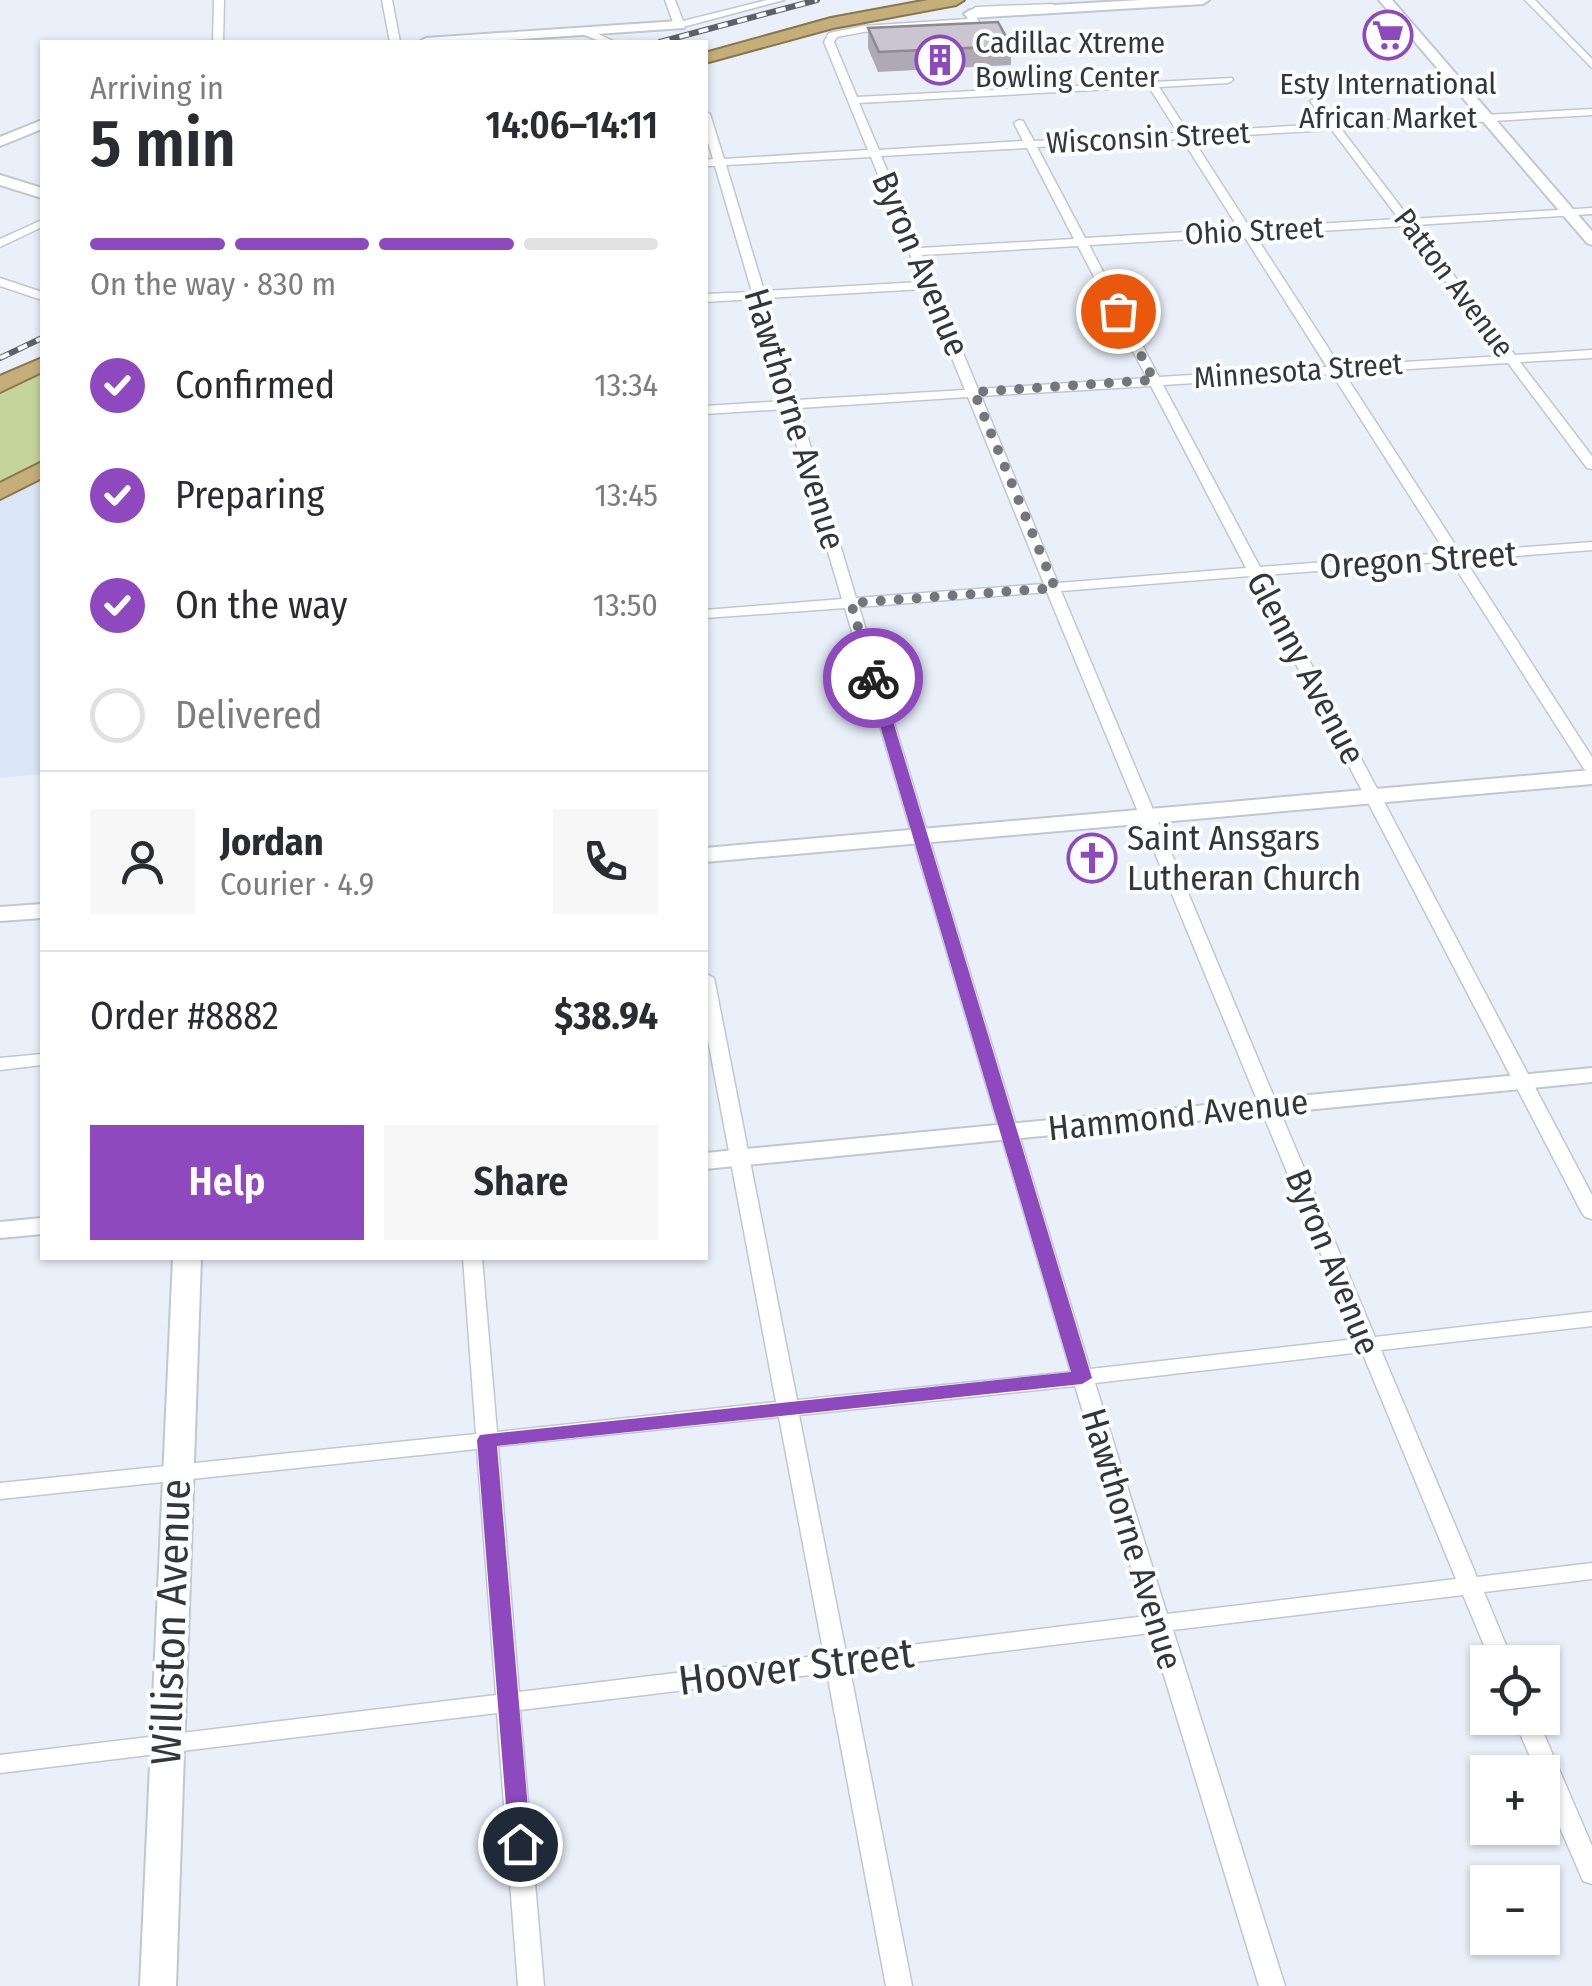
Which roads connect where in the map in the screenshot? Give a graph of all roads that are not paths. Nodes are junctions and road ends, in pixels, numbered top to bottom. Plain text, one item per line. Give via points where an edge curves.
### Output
1 (219, 0) edge
2 (387, 0) edge
3 (670, 0) edge
4 (779, 0) edge
5 (886, 0) edge
6 (956, 0) edge
7 (1203, 0) edge
8 (1384, 0) edge
9 (1530, 0) edge
10 (970, 14) junction
11 (679, 26) junction
12 (588, 33) junction
13 (218, 40) edge
14 (394, 40) edge
15 (471, 40) edge
16 (605, 40) edge
17 (708, 43) edge
18 (742, 46) junction
19 (708, 57) edge
20 (1592, 64) edge
21 (1228, 80) dead end
22 (1152, 84) junction
23 (854, 100) junction
24 (1315, 100) dead end
25 (1592, 112) edge
26 (1486, 118) junction
27 (1020, 123) dead end
28 (40, 125) edge
29 (1336, 127) junction
30 (708, 135) edge
31 (1185, 136) junction
32 (0, 142) edge
33 (1030, 144) junction
34 (875, 153) junction
35 (712, 163) edge
36 (0, 180) edge
37 (40, 192) edge
38 (1592, 211) edge
39 (1568, 212) junction
40 (1408, 222) junction
41 (40, 224) edge
42 (1247, 232) junction
43 (1592, 240) edge
44 (0, 242) edge
45 (1082, 242) junction
46 (916, 252) junction
47 (0, 282) edge
48 (930, 285) junction
49 (40, 295) edge
50 (757, 295) junction
51 (708, 298) edge
52 (1592, 354) edge
53 (1511, 358) junction
54 (40, 365) edge
55 (1334, 368) junction
56 (1154, 380) junction
57 (0, 385) edge
58 (974, 392) junction
59 (790, 404) junction
60 (708, 410) edge
61 (1592, 464) edge
62 (40, 471) edge
63 (0, 492) edge
64 (1592, 546) edge
65 (1455, 557) junction
66 (1255, 572) junction
67 (1055, 588) junction
68 (851, 603) junction
69 (708, 614) edge
70 (1592, 770) edge
71 (1592, 778) edge
72 (1373, 796) junction
73 (1147, 816) junction
74 (919, 837) junction
75 (708, 854) edge
76 (40, 911) edge
77 (0, 914) edge
78 (708, 993) edge
79 (40, 1060) edge
80 (0, 1064) edge
81 (1592, 1075) edge
82 (1523, 1082) junction
83 (1270, 1106) junction
84 (1008, 1132) junction
85 (741, 1158) junction
86 (708, 1162) edge
87 (1592, 1212) edge
88 (40, 1226) edge
89 (0, 1230) edge
90 (187, 1260) edge
91 (472, 1260) edge
92 (1592, 1319) edge
93 (1367, 1345) junction
94 (1082, 1378) junction
95 (785, 1409) junction
96 (486, 1440) junction
97 (176, 1472) junction
98 (0, 1491) edge
99 (1592, 1571) edge
100 (1470, 1586) junction
101 (1158, 1622) junction
102 (1495, 1645) edge
103 (834, 1662) junction
104 (510, 1702) junction
105 (1533, 1735) edge
106 (167, 1744) junction
107 (0, 1764) edge
108 (1592, 1874) edge
109 (158, 1986) edge
110 (531, 1986) edge
111 (898, 1986) edge
112 (1272, 1986) edge

1 - 13 street
2 - 14 street
3 - 11 street
4 - 11 street
5 - 17 highway
6 - 18 highway
7 - 10 street
8 - 26 street
9 - 20 street
10 - 18 highway via 870,21
10 - 23 street, Byron Avenue via 974,22 839,33 829,42
11 - 12 street
12 - 15 street
12 - 16 street
18 - 19 highway
21 - 22 street
22 - 23 street
22 - 31 street
23 - 34 street, Byron Avenue
24 - 29 street, Patton Avenue
25 - 26 street, Wisconsin Street
26 - 29 street, Wisconsin Street
26 - 39 street
27 - 33 street, Glenny Avenue
28 - 32 street
29 - 31 street, Wisconsin Street
29 - 40 street, Patton Avenue
30 - 35 street, Hawthorne Avenue
31 - 33 street, Wisconsin Street
31 - 42 street
33 - 34 street, Wisconsin Street
33 - 45 street, Glenny Avenue
34 - 35 street, Wisconsin Street
34 - 46 street, Byron Avenue
35 - 50 street, Hawthorne Avenue
36 - 37 main road
38 - 39 street, Ohio Street
39 - 40 street, Ohio Street
39 - 43 street
40 - 42 street, Ohio Street
40 - 53 street, Patton Avenue
41 - 44 street
42 - 45 street, Ohio Street
42 - 55 street
45 - 46 street, Ohio Street
45 - 56 street, Glenny Avenue
46 - 48 street, Byron Avenue
47 - 49 street
48 - 50 street
48 - 58 street, Byron Avenue
50 - 51 street
50 - 59 street, Hawthorne Avenue
52 - 53 street, Minnesota Street
53 - 55 street, Minnesota Street
53 - 61 street, Patton Avenue
54 - 57 highway
55 - 56 street, Minnesota Street
55 - 65 street
56 - 58 street, Minnesota Street
56 - 66 street, Glenny Avenue
58 - 59 street, Minnesota Street
58 - 67 street, Byron Avenue
59 - 60 street, Minnesota Street
59 - 68 street, Hawthorne Avenue
62 - 63 highway
64 - 65 street, Oregon Street
65 - 66 street, Oregon Street
65 - 70 street
66 - 67 street, Oregon Street
66 - 72 street, Glenny Avenue
67 - 68 street, Oregon Street
67 - 73 street, Byron Avenue
68 - 69 street, Oregon Street
68 - 74 street, Hawthorne Avenue
71 - 72 main road
72 - 73 main road
72 - 82 street, Glenny Avenue
73 - 74 main road
73 - 83 street, Byron Avenue
74 - 75 main road
74 - 84 street, Hawthorne Avenue
76 - 77 main road
78 - 85 street
79 - 80 street
81 - 82 street, Hammond Avenue
82 - 83 street, Hammond Avenue
82 - 87 street, Glenny Avenue
83 - 84 street, Hammond Avenue
83 - 93 street, Byron Avenue
84 - 85 street, Hammond Avenue
84 - 94 street, Hawthorne Avenue
85 - 86 street, Hammond Avenue
85 - 95 street
88 - 89 street
90 - 97 main road, Williston Avenue
91 - 96 street
92 - 93 street
93 - 94 street
93 - 100 street, Byron Avenue
94 - 95 street
94 - 101 street, Hawthorne Avenue
95 - 96 street
95 - 103 street
96 - 97 street
96 - 104 street
97 - 98 street
97 - 106 main road, Williston Avenue
99 - 100 street, Hoover Street
100 - 101 street, Hoover Street
100 - 102 street, Byron Avenue
101 - 103 street, Hoover Street
101 - 112 street, Hawthorne Avenue
103 - 104 street, Hoover Street
103 - 111 street
104 - 106 street, Hoover Street
104 - 110 street
105 - 108 street
106 - 107 street, Hoover Street
106 - 109 main road, Williston Avenue

